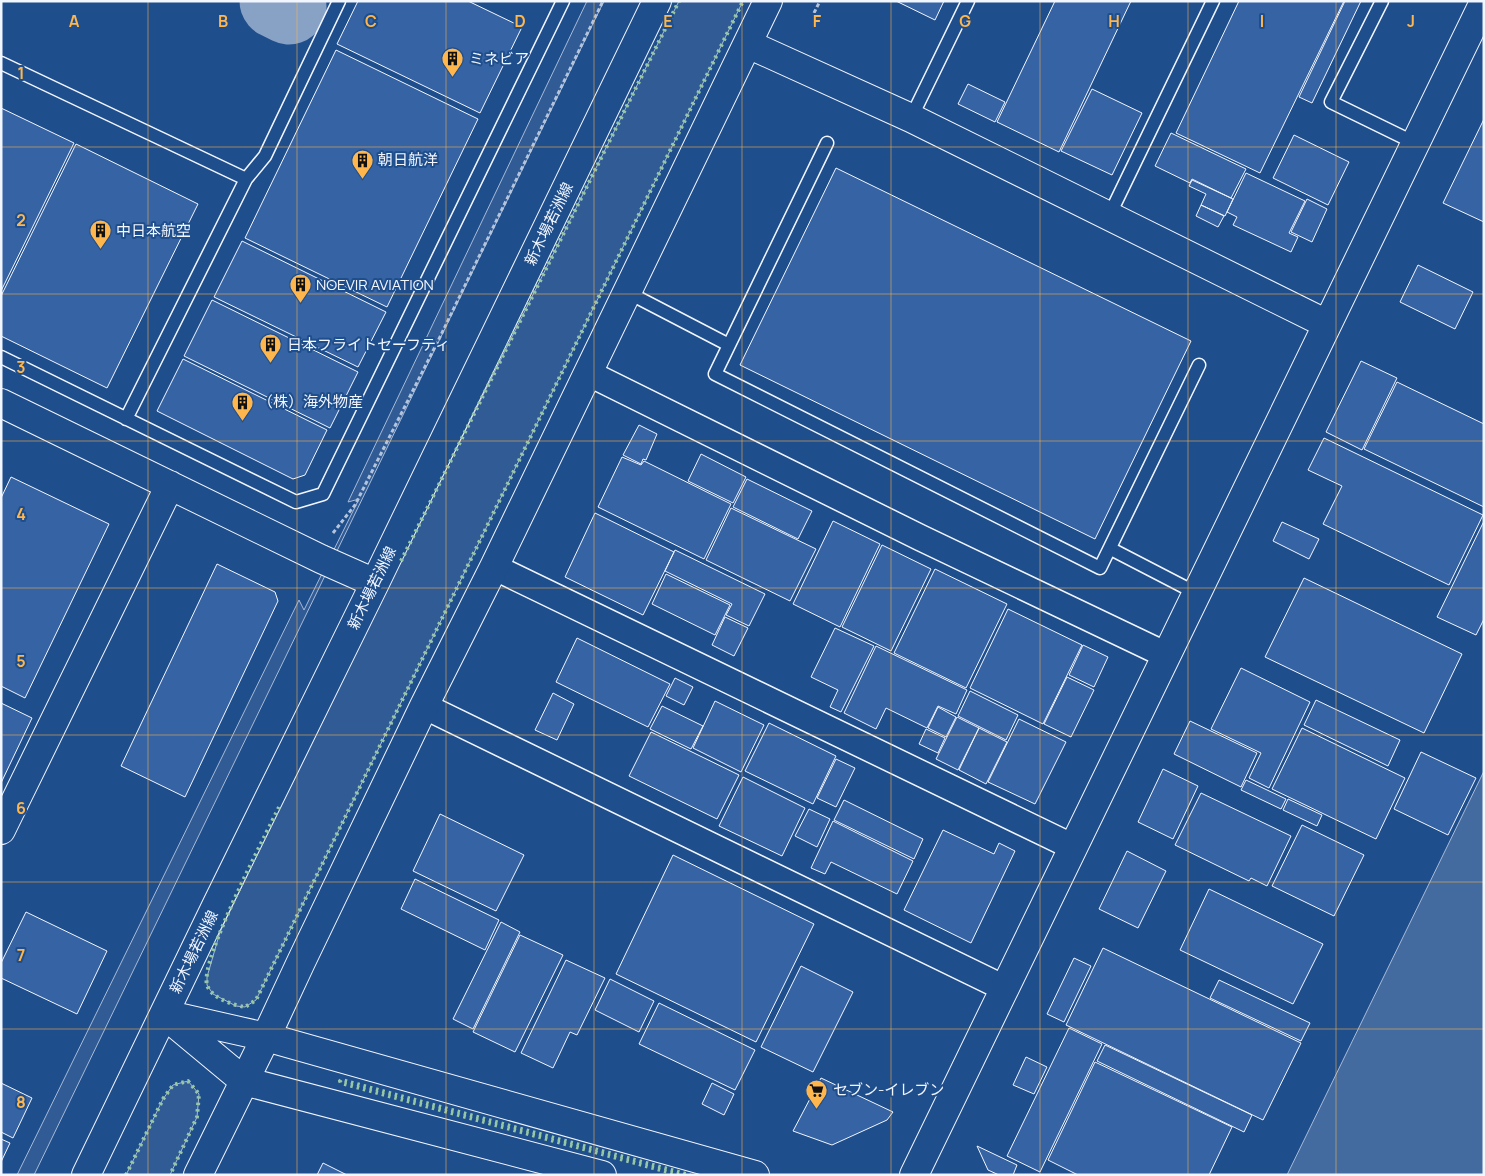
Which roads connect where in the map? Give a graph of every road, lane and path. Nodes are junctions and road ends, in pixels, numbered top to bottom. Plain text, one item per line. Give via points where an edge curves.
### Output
1 (339, 1) edge
2 (563, 1) edge
3 (603, 1) edge
4 (657, 1) edge
5 (768, 1) edge
6 (820, 1) edge
7 (968, 1) edge
8 (1213, 1) edge
9 (1382, 1) edge
10 (1484, 2) edge
11 (814, 12) dead end
12 (748, 44) junction
13 (1, 63) edge
14 (911, 118) junction
15 (827, 143) dead end
16 (1415, 143) junction
17 (246, 179) junction
18 (1109, 216) junction
19 (628, 292) junction
20 (1327, 324) junction
21 (729, 346) junction
22 (1, 357) edge
23 (1199, 365) dead end
24 (588, 373) junction
25 (1, 403) edge
26 (126, 419) junction
27 (170, 485) junction
28 (333, 533) dead end
29 (1111, 549) junction
30 (494, 567) junction
31 (375, 583) junction
32 (1196, 593) junction
33 (1166, 655) junction
34 (424, 706) junction
35 (1, 830) edge
36 (1073, 847) junction
37 (1004, 988) junction
38 (164, 1014) junction
39 (266, 1037) junction
40 (244, 1081) junction
41 (86, 1175) edge
42 (198, 1175) edge
43 (602, 1175) edge
44 (756, 1175) edge
45 (914, 1175) edge

1 - 17 lane via 265,156
2 - 26 lane via 323,494 296,502
3 - 28 path via 355,505
4 - 31 street, 新木場若洲線
5 - 12 street
6 - 11 path
7 - 14 lane
8 - 18 lane
9 - 16 lane via 1331,102
10 - 16 street
12 - 14 street
12 - 19 street
13 - 17 lane
14 - 18 street
15 - 21 lane
16 - 20 street
17 - 26 lane
18 - 20 street
19 - 21 lane
19 - 24 street
20 - 32 street
21 - 29 lane via 715,374 1100,568
22 - 26 lane
23 - 29 lane
24 - 30 street
24 - 33 street via 912,534
25 - 27 street
27 - 31 street
27 - 35 street
29 - 32 lane
30 - 34 street
30 - 36 street
31 - 38 street, 新木場若洲線
32 - 33 street
33 - 36 street
34 - 37 street
34 - 39 street
36 - 37 street
37 - 45 street
38 - 39 street
38 - 40 street
38 - 41 street, 新木場若洲線
39 - 40 street
39 - 44 street
40 - 42 street
40 - 43 street

